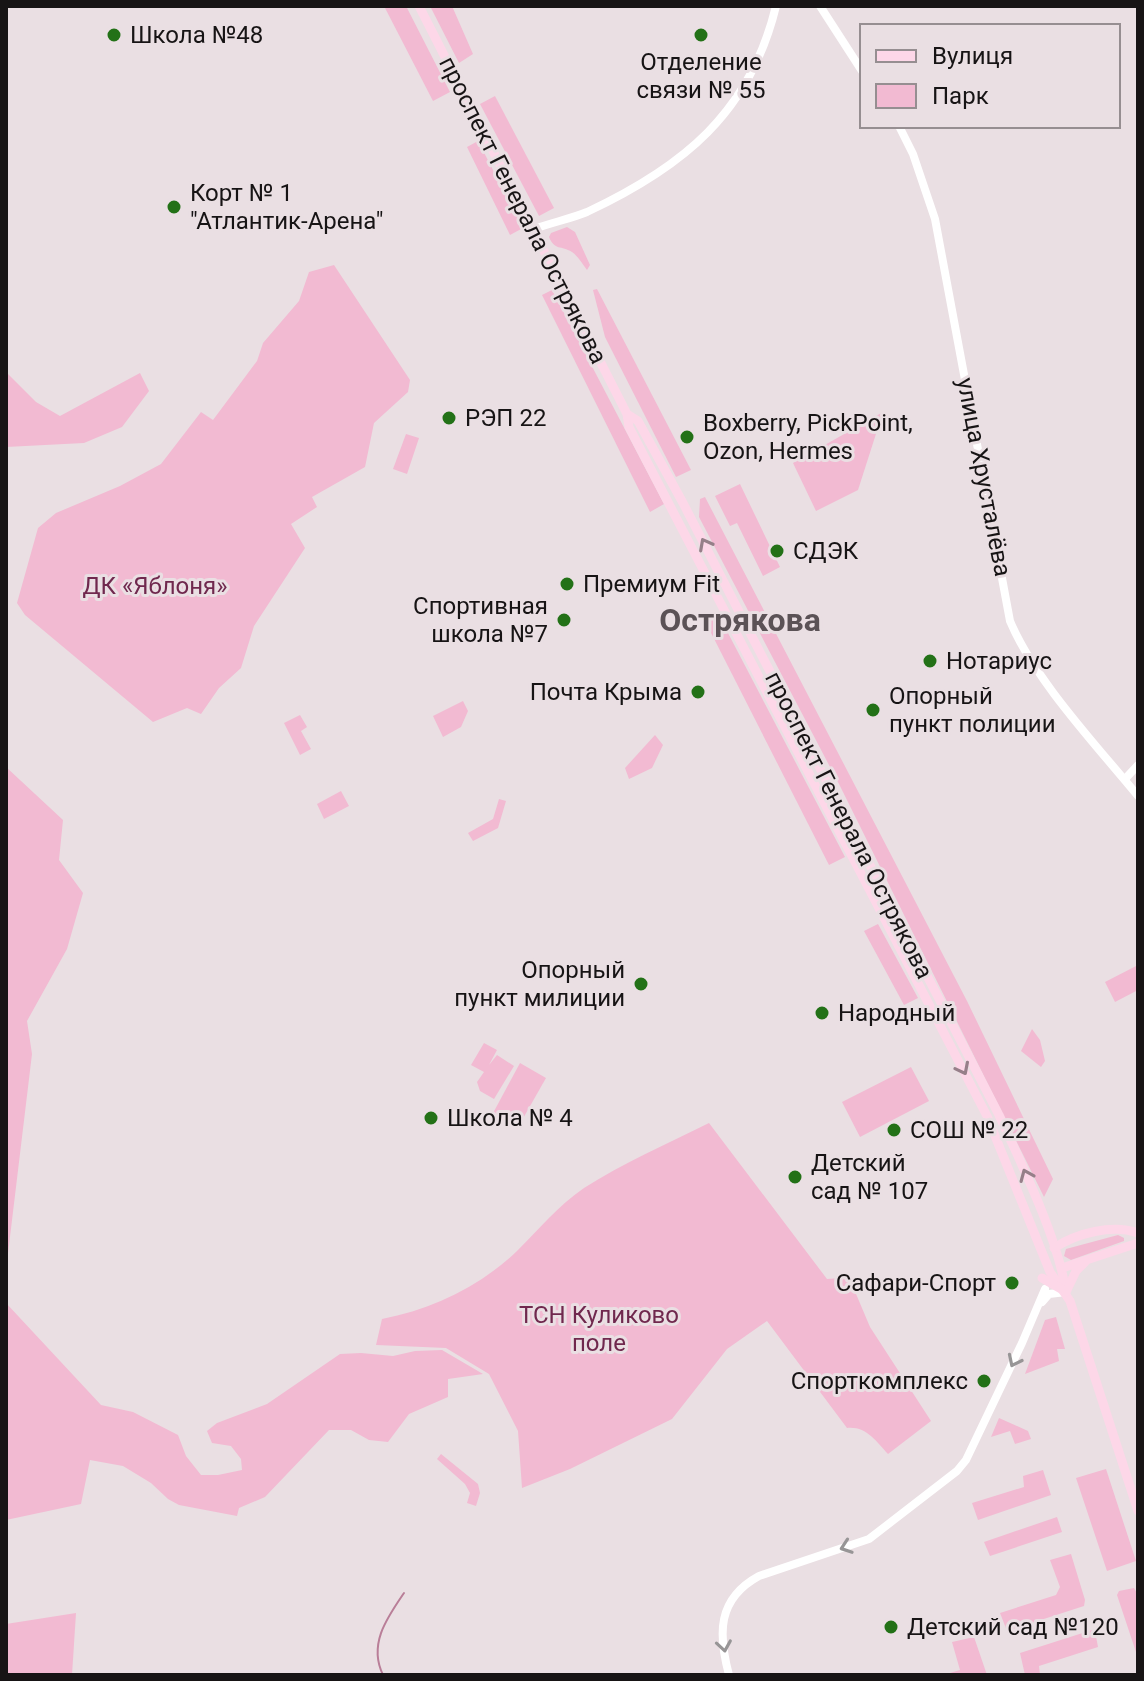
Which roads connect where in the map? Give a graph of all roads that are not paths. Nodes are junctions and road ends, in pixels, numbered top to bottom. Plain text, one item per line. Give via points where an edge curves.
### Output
1 (419, 6) edge
2 (776, 6) edge
3 (820, 6) edge
4 (860, 68) edge
5 (900, 128) edge
6 (534, 229) junction
7 (627, 414) junction
8 (1138, 765) edge
9 (1125, 779) junction
10 (1138, 796) edge
11 (1120, 1228) junction
12 (1138, 1233) edge
13 (1138, 1243) edge
14 (1125, 1246) junction
15 (1054, 1248) junction
16 (1091, 1258) junction
17 (1050, 1275) junction
18 (1066, 1292) junction
19 (1036, 1312) junction
20 (1138, 1511) edge
21 (729, 1675) edge

1 - 6 main road, проспект Генерала Острякова
2 - 6 main road via 750,76 686,155 583,213
3 - 4 main road
5 - 9 main road, улица Хрусталёва via 935,219 1010,621 1043,677
6 - 7 main road, проспект Генерала Острякова
15 -> 7 main road, проспект Генерала Острякова via 999,1115 683,503 638,421
7 -> 17 main road, проспект Генерала Острякова via 629,427 988,1119
8 - 9 main road
9 - 10 main road, улица Хрусталёва
11 - 12 main road
11 - 14 main road via 1127,1235
11 - 15 main road
13 - 14 main road
14 - 16 main road
15 - 17 main road, проспект Генерала Острякова
16 - 17 main road
16 - 18 main road via 1076,1271
17 - 18 main road, проспект Генерала Острякова
17 - 18 main road
17 - 19 main road
18 - 19 main road via 1045,1297
18 - 20 main road, проспект Генерала Острякова
19 -> 21 main road via 957,1471 869,1539 751,1581 730,1601 722,1641

